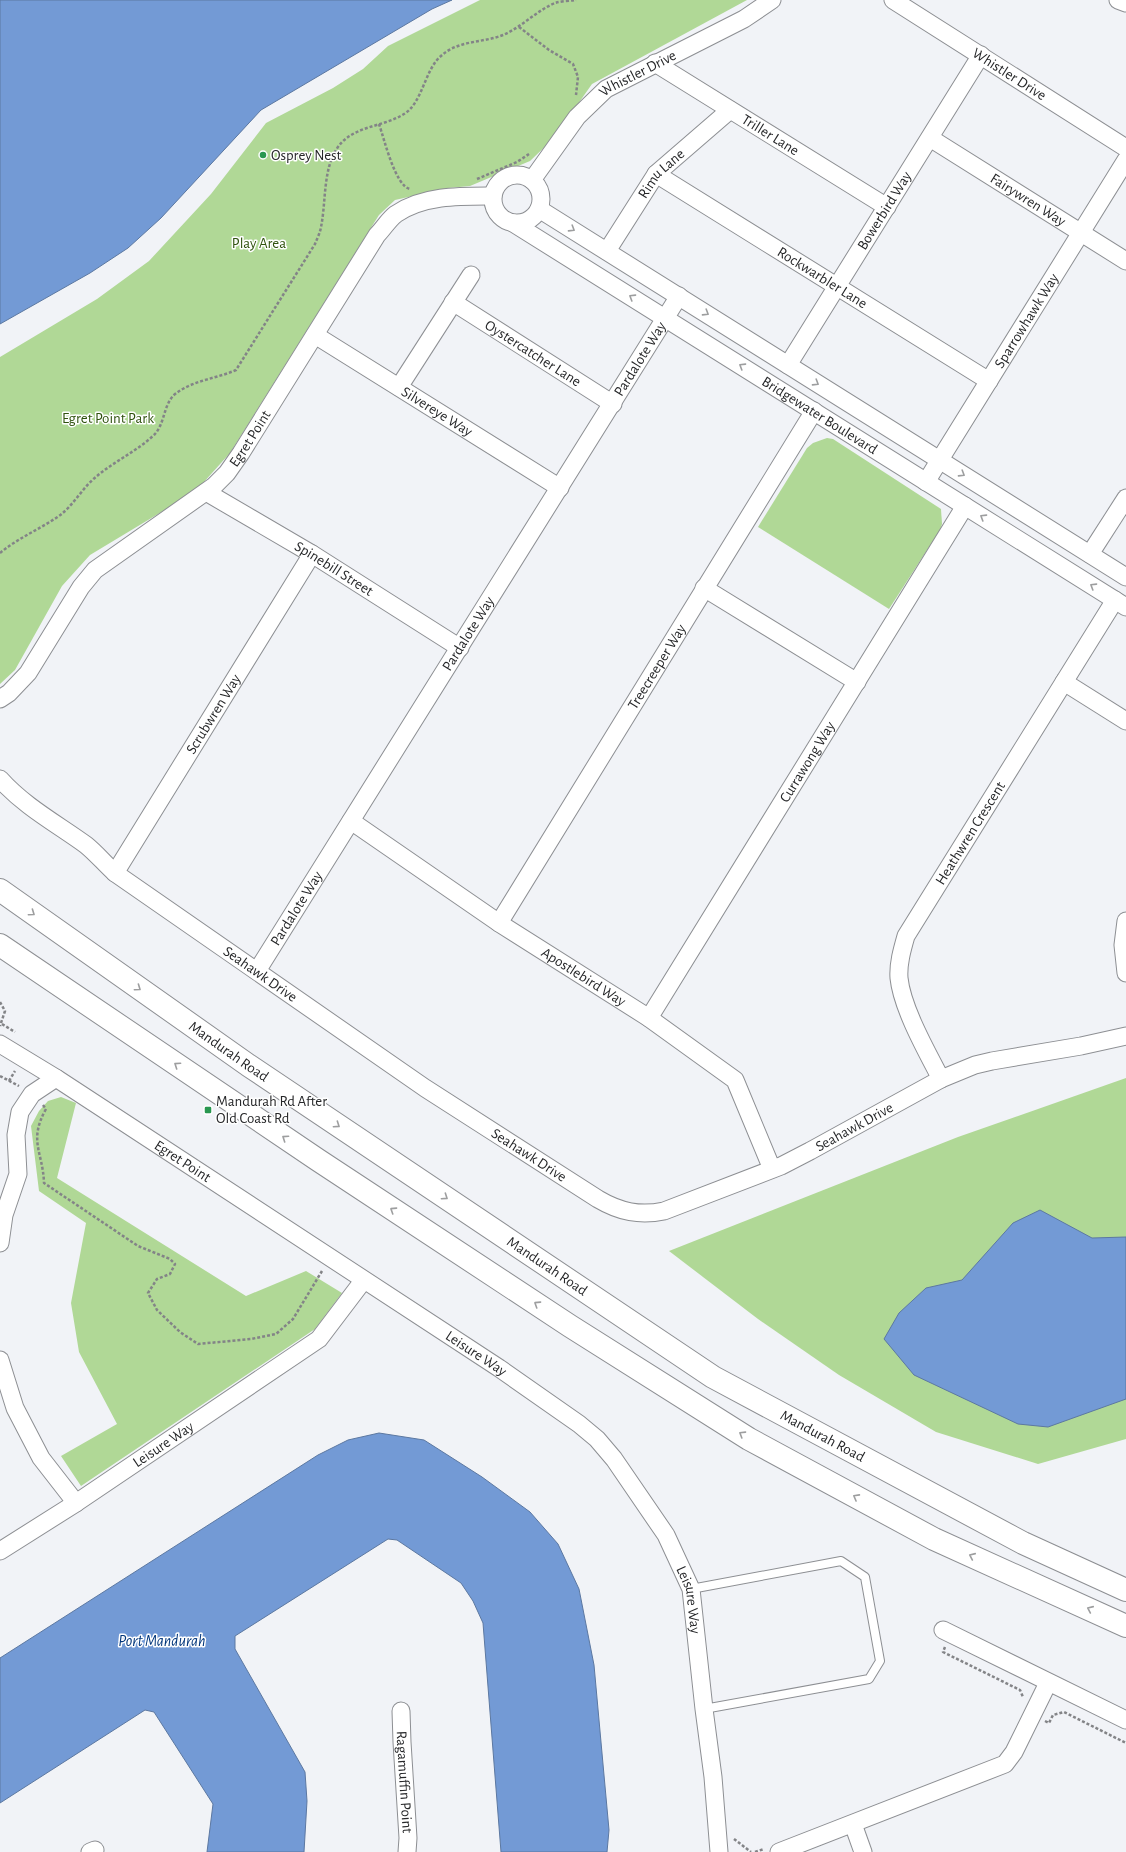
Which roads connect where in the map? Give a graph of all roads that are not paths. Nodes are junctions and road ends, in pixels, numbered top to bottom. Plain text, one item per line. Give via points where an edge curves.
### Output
1 (772, 0) edge
2 (893, 0) edge
3 (1118, 0) edge
4 (1126, 3) edge
5 (980, 56) junction
6 (655, 63) junction
7 (730, 110) junction
8 (930, 138) junction
9 (1126, 148) edge
10 (1126, 160) edge
11 (656, 174) junction
12 (532, 180) junction
13 (493, 196) junction
14 (887, 207) junction
15 (539, 209) junction
16 (514, 223) junction
17 (1081, 233) junction
18 (607, 251) junction
19 (1126, 261) edge
20 (471, 275) dead end
21 (837, 286) junction
22 (679, 296) junction
23 (453, 302) junction
24 (666, 318) junction
25 (315, 335) junction
26 (788, 365) junction
27 (989, 381) junction
28 (399, 387) junction
29 (613, 404) junction
30 (814, 411) junction
31 (940, 460) junction
32 (926, 482) junction
33 (560, 488) junction
34 (206, 492) junction
35 (1126, 498) edge
36 (965, 506) junction
37 (312, 554) junction
38 (1090, 554) junction
39 (1126, 577) edge
40 (704, 588) junction
41 (1120, 603) edge
42 (460, 648) junction
43 (857, 682) junction
44 (1064, 682) junction
45 (0, 699) edge
46 (1126, 720) edge
47 (0, 779) edge
48 (351, 821) junction
49 (115, 873) junction
50 (0, 890) edge
51 (1126, 921) edge
52 (499, 923) junction
53 (0, 945) edge
54 (257, 971) junction
55 (1126, 973) edge
56 (649, 1018) junction
57 (1126, 1036) edge
58 (0, 1044) edge
59 (56, 1078) junction
60 (941, 1079) junction
61 (772, 1169) junction
62 (0, 1243) edge
63 (363, 1281) junction
64 (0, 1360) edge
65 (76, 1504) junction
66 (0, 1551) edge
67 (691, 1589) junction
68 (1126, 1590) edge
69 (1126, 1626) edge
70 (943, 1630) dead end
71 (1048, 1683) junction
72 (704, 1709) junction
73 (401, 1711) dead end
74 (1126, 1720) edge
75 (853, 1824) junction
76 (407, 1852) edge
77 (719, 1852) edge
78 (779, 1852) edge
79 (863, 1852) edge

1 - 6 street, Whistler Drive via 744,19
2 - 5 street, Whistler Drive
3 - 4 street
5 - 8 street, Bowerbird Way
5 - 9 street, Whistler Drive
6 - 7 street, Triller Lane
6 - 12 street, Whistler Drive via 606,89 588,105 576,117
7 - 11 street, Rimu Lane
7 - 14 street, Triller Lane
8 - 14 street, Bowerbird Way
8 - 17 street, Fairywren Way
10 - 17 street, Sparrowhawk Way
11 - 18 street, Rimu Lane
11 - 21 street, Rockwarbler Lane
12 - 13 street via 525,176 508,177 496,188
12 - 15 street via 539,188 542,198
13 - 16 street via 498,214
13 - 25 street, Egret Point via 428,201 410,206 395,215 377,235
14 - 21 street, Bowerbird Way
15 - 16 street via 533,217 524,222
15 -> 18 street, Bridgewater Boulevard
24 -> 16 street, Bridgewater Boulevard
17 - 19 street, Fairywren Way
17 - 27 street, Sparrowhawk Way
18 - 22 street, Bridgewater Boulevard
20 - 23 street
21 - 26 street, Bowerbird Way
21 - 27 street, Rockwarbler Lane
22 - 24 street, Pardalote Way
22 -> 26 street, Bridgewater Boulevard
23 - 28 street
23 - 29 street, Oystercatcher Lane
24 - 29 street, Pardalote Way
30 -> 24 street, Bridgewater Boulevard
25 - 28 street, Silvereye Way
25 - 34 street, Egret Point via 241,454 227,473
26 -> 31 street, Bridgewater Boulevard
27 - 31 street, Sparrowhawk Way
28 - 33 street, Silvereye Way
29 - 33 street, Pardalote Way
30 - 32 street, Bridgewater Boulevard
30 - 40 street, Treecreeper Way
31 - 32 street, Sparrowhawk Way
31 -> 38 street, Bridgewater Boulevard
32 - 36 street, Bridgewater Boulevard
33 - 42 street, Pardalote Way
34 - 37 street, Spinebill Street
34 - 45 street, Egret Point via 95,570 81,587 28,673
35 - 38 street
41 -> 36 street, Bridgewater Boulevard
36 - 43 street, Currawong Way
37 - 42 street, Spinebill Street
37 - 49 street, Scrubwren Way
38 - 39 street, Bridgewater Boulevard
40 - 43 street
40 - 52 street, Treecreeper Way
41 - 44 street, Heathwren Crescent
42 - 48 street, Pardalote Way
43 - 56 street, Currawong Way
44 - 46 street
44 - 60 street, Heathwren Crescent via 906,936 900,954 901,992
47 - 49 street, Seahawk Drive via 28,805 88,847
48 - 52 street, Apostlebird Way
48 - 54 street, Pardalote Way
49 - 54 street, Seahawk Drive
50 -> 68 highway, Mandurah Road via 248,1065 713,1377 1023,1542
51 - 55 street via 1123,945
52 - 56 street, Apostlebird Way
69 -> 53 highway via 934,1539 749,1439 324,1165
54 - 61 street, Seahawk Drive via 425,1088 598,1199 627,1212 650,1214 664,1211
56 - 61 street, Apostlebird Way via 735,1080
57 - 60 street, Seahawk Drive via 992,1061
58 - 59 street, Egret Point
59 - 62 street via 32,1094 20,1112 16,1135 18,1174 4,1215
59 - 63 street, Egret Point
60 - 61 street, Seahawk Drive
63 - 65 street, Leisure Way via 320,1339
63 - 67 street, Leisure Way via 498,1368 597,1439 614,1459 666,1535
64 - 65 street via 15,1408 42,1458
65 - 66 street, Leisure Way
67 - 72 street, Leisure Way
67 - 72 lane via 841,1561 865,1577 880,1661 869,1680
70 - 71 street
71 - 74 street
71 - 75 street via 1014,1752 1005,1764
72 - 77 street, Leisure Way via 714,1777
73 - 76 street, Ragamuffin Point
75 - 78 street
75 - 79 street

